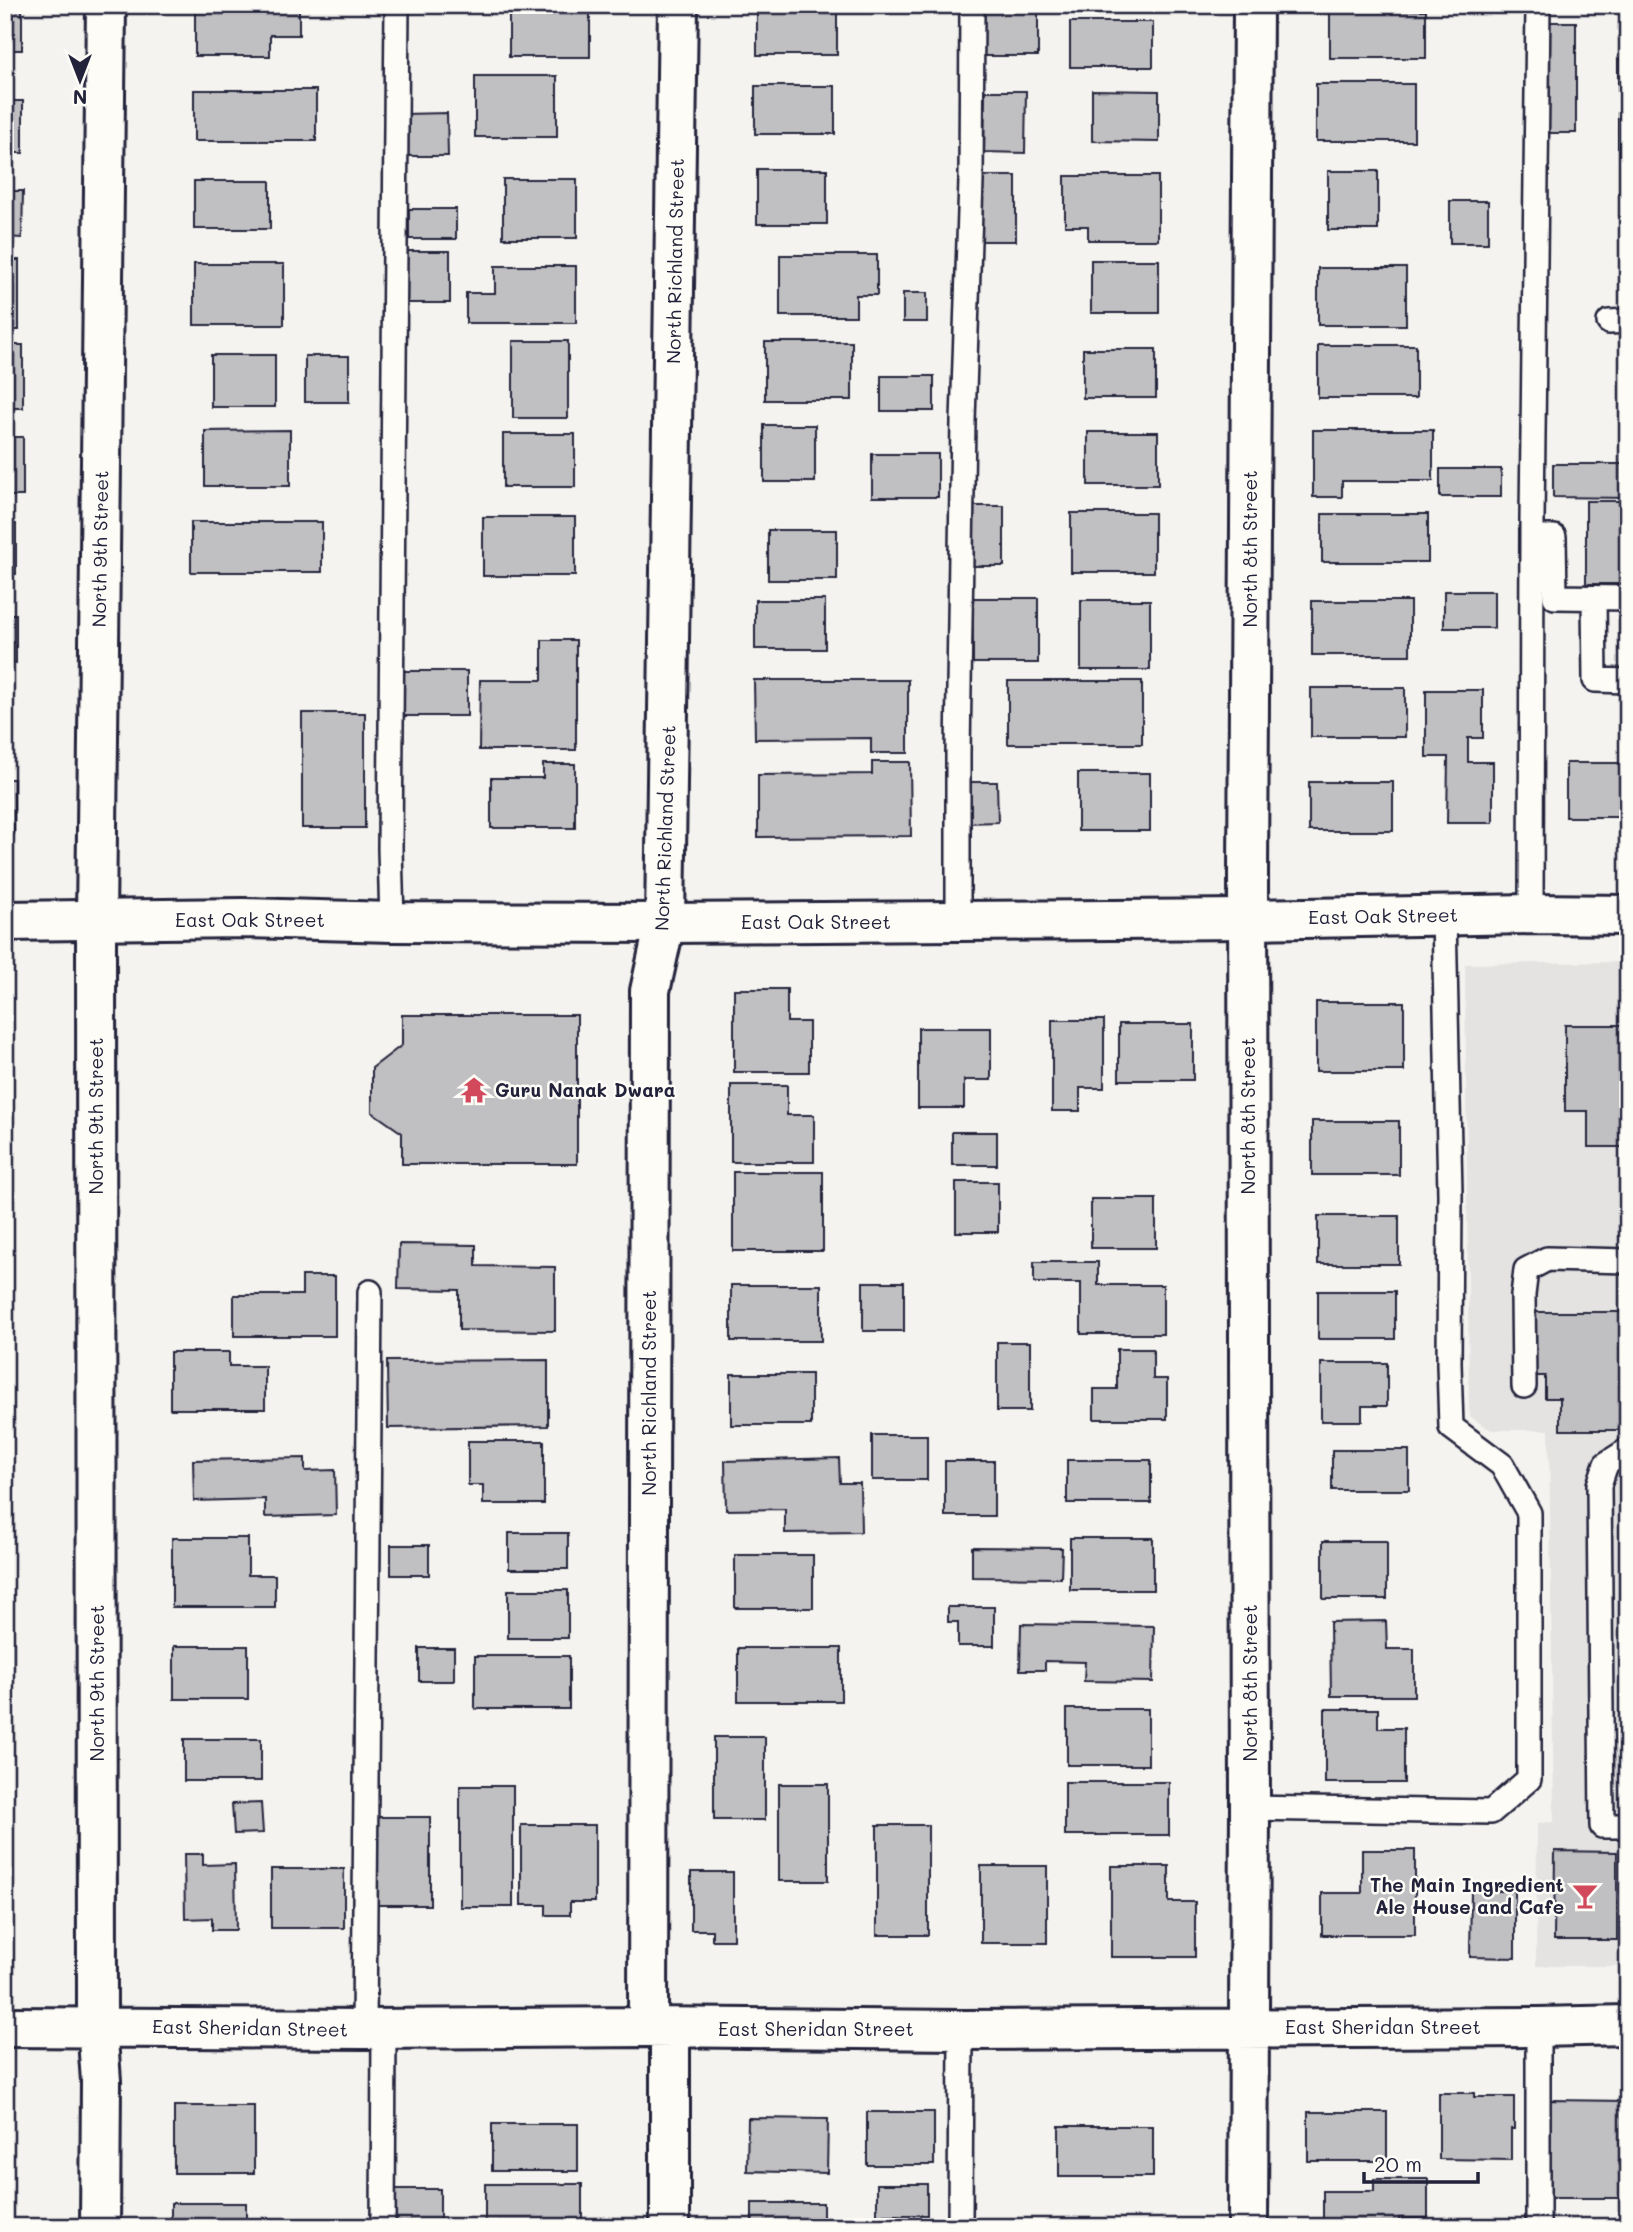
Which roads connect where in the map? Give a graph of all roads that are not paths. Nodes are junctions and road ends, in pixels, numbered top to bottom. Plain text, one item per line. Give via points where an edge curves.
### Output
1 (106, 5) edge
2 (397, 5) edge
3 (678, 5) edge
4 (972, 5) edge
5 (1253, 5) edge
6 (1538, 5) edge
7 (1532, 537) junction
8 (1594, 598) junction
9 (1628, 598) edge
10 (1628, 681) edge
11 (1531, 914) junction
12 (1628, 915) edge
13 (1444, 916) junction
14 (1248, 919) junction
15 (5, 921) edge
16 (96, 921) junction
17 (958, 921) junction
18 (392, 922) junction
19 (665, 923) junction
20 (1628, 1261) edge
21 (370, 1292) dead end
22 (1524, 1386) dead end
23 (1628, 1450) edge
24 (1250, 1808) junction
25 (1628, 1826) edge
26 (1628, 2025) edge
27 (97, 2026) junction
28 (5, 2027) edge
29 (1250, 2027) junction
30 (1538, 2027) junction
31 (659, 2028) junction
32 (374, 2029) junction
33 (961, 2030) junction
34 (100, 2227) edge
35 (383, 2227) edge
36 (670, 2227) edge
37 (960, 2227) edge
38 (1248, 2227) edge
39 (1538, 2227) edge

1 - 16 street, North 9th Street
2 - 18 lane
3 - 19 street, North Richland Street
4 - 17 lane
5 - 14 street, North 8th Street
6 - 7 lane
7 - 8 lane via 1554,537 1555,597
7 - 11 lane
8 - 9 lane
8 - 10 lane via 1595,680
11 - 12 street, East Oak Street
11 - 13 street, East Oak Street
13 - 14 street, East Oak Street
13 - 24 lane via 1451,1427 1502,1465 1530,1513 1529,1779 1491,1812
14 - 17 street, East Oak Street
14 - 24 street, North 8th Street
15 - 16 street, East Oak Street
16 - 18 street, East Oak Street
16 - 27 street, North 9th Street
17 - 19 street, East Oak Street
18 - 19 street, East Oak Street
19 - 31 street, North Richland Street via 650,991
20 - 22 lane via 1547,1259 1526,1270
21 - 32 lane
23 - 25 lane via 1606,1464 1599,1499 1602,1826
24 - 29 street, North 8th Street
26 - 30 street, East Sheridan Street
27 - 28 street, East Sheridan Street
27 - 32 street, East Sheridan Street
27 - 34 street, North 9th Street
29 - 30 street, East Sheridan Street
29 - 33 street, East Sheridan Street
29 - 38 street, North 8th Street
30 - 39 lane
31 - 32 street, East Sheridan Street
31 - 33 street, East Sheridan Street
31 - 36 street, North Richland Street
32 - 35 lane
33 - 37 lane

